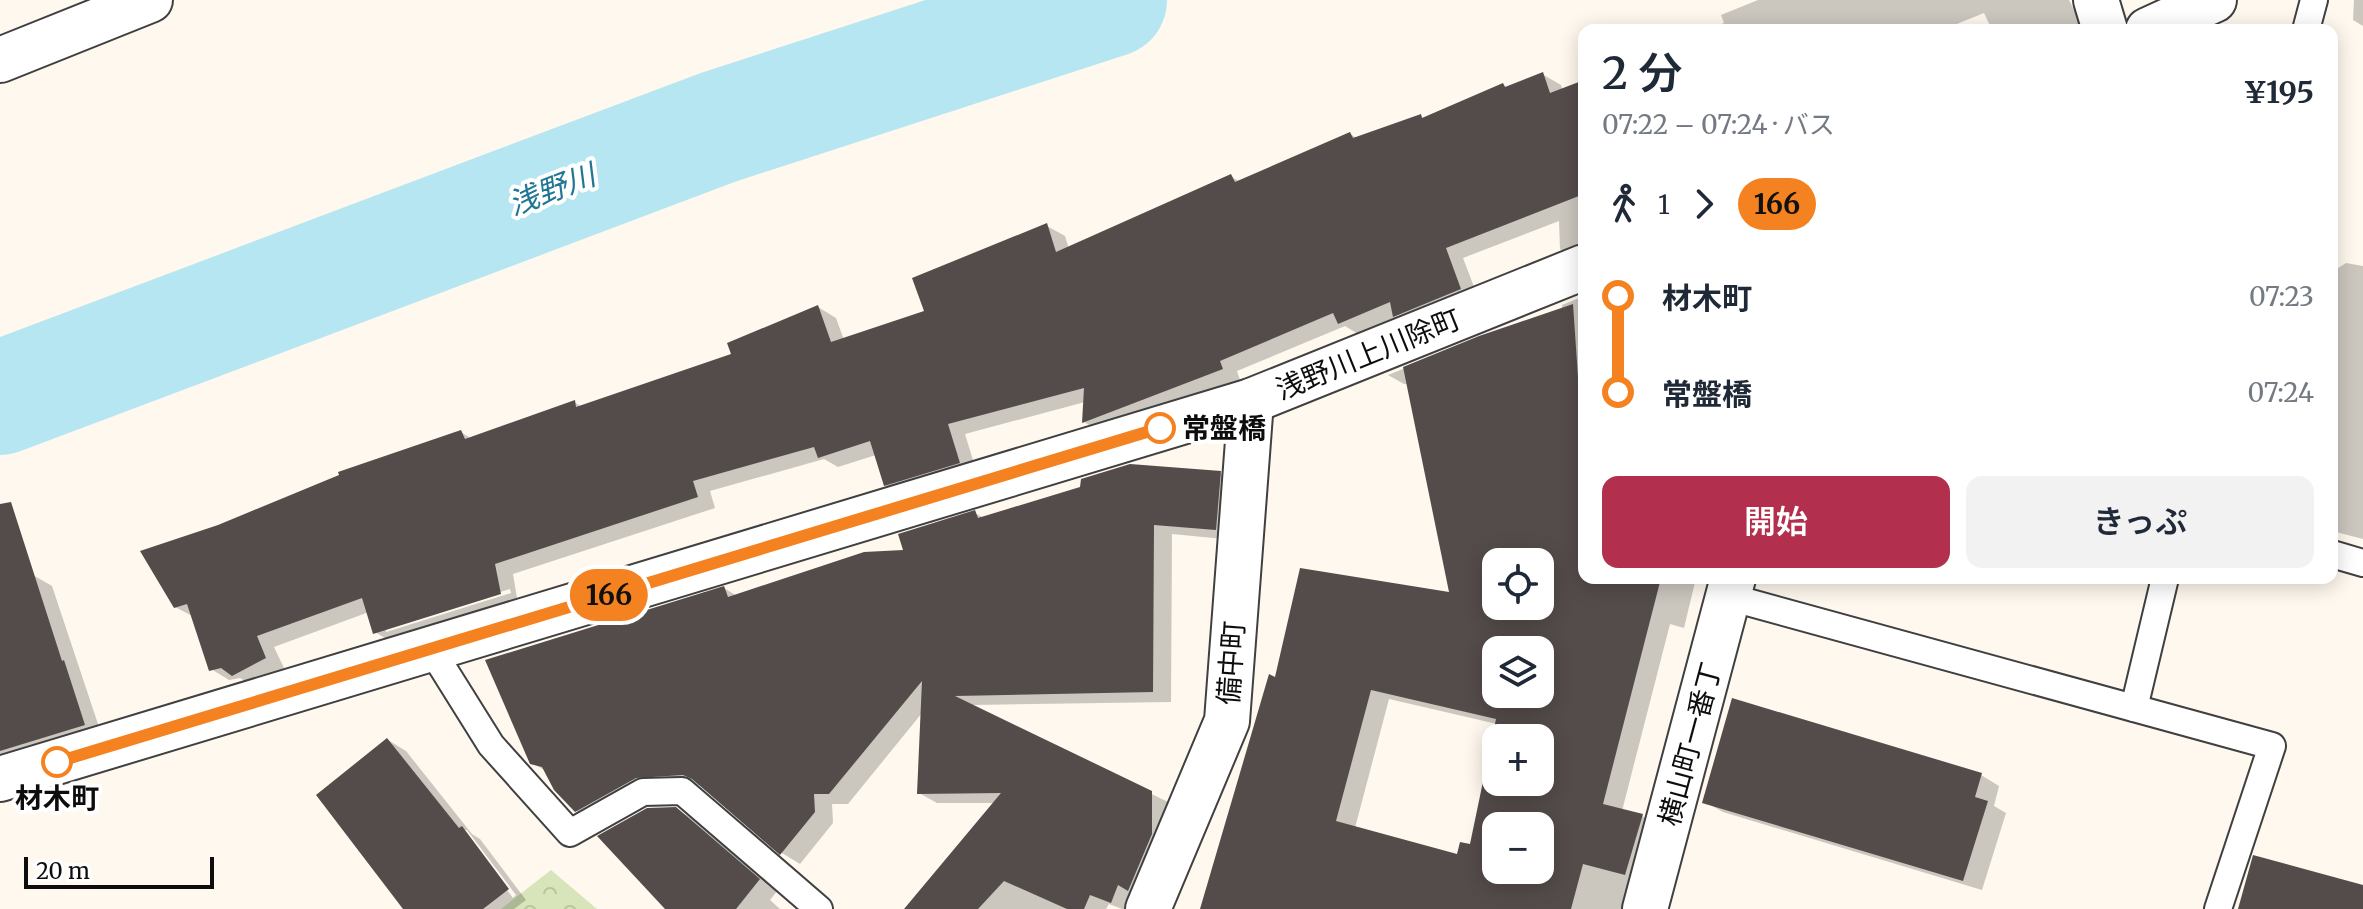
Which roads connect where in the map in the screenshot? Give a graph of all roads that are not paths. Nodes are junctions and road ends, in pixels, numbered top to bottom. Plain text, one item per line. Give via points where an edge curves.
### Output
1 (150, 0) edge
2 (2096, 0) edge
3 (2214, 0) edge
4 (2314, 0) edge
5 (72, 15) edge
6 (2103, 24) edge
7 (2161, 24) edge
8 (2308, 24) edge
9 (0, 60) edge
10 (1578, 269) edge
11 (1251, 401) junction
12 (2338, 556) edge
13 (2363, 563) edge
14 (2164, 584) edge
15 (1731, 588) edge
16 (431, 649) junction
17 (2134, 708) junction
18 (0, 779) edge
19 (1653, 907) edge
20 (819, 909) edge
21 (1148, 909) edge
22 (2218, 909) edge

1 - 5 street
2 - 6 street
3 - 7 street
4 - 8 lane
5 - 9 street
10 - 11 street, 浅野川上川除町
11 - 16 street, 浅野川上川除町
11 - 21 street, 備中町 via 1227,721
12 - 13 lane
14 - 17 lane
15 - 17 lane
15 - 19 street, 横山町一番丁
16 - 18 street, 浅野川上川除町
16 - 20 lane via 491,745 570,833 643,792 682,791
17 - 22 lane via 2272,746

